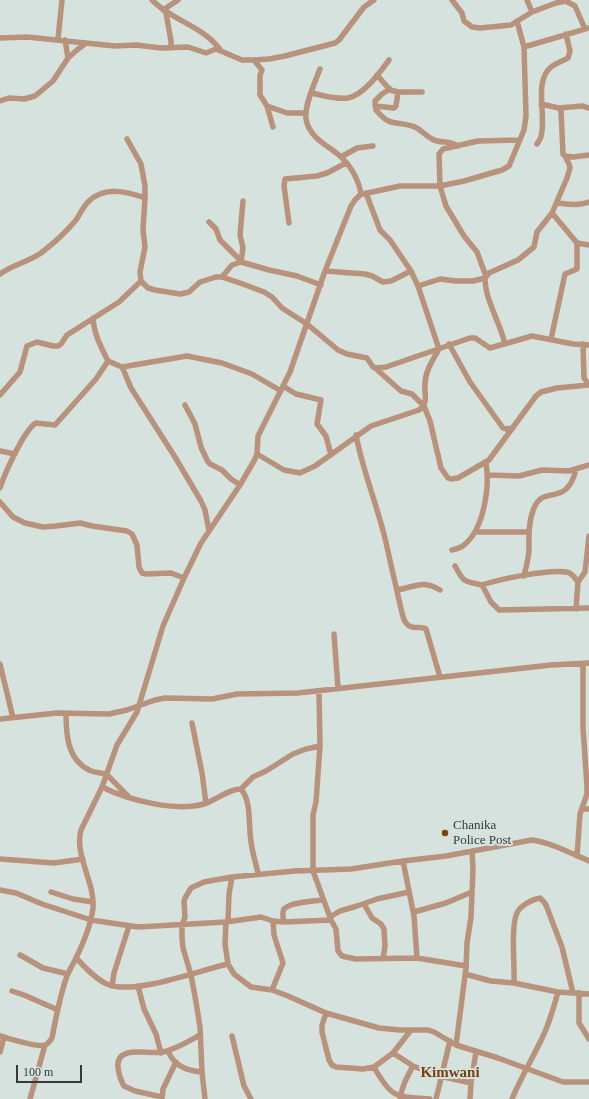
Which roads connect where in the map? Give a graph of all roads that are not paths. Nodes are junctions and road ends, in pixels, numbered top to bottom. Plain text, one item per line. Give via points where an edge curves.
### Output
1 (62, 0) edge
2 (152, 0) edge
3 (178, 0) edge
4 (374, 0) edge
5 (452, 0) edge
6 (527, 0) edge
7 (165, 11) junction
8 (532, 12) junction
9 (516, 21) junction
10 (587, 28) edge
11 (566, 34) junction
12 (0, 38) edge
13 (61, 39) junction
14 (86, 43) junction
15 (524, 47) junction
16 (171, 48) junction
17 (221, 51) junction
18 (68, 58) junction
19 (254, 60) junction
20 (389, 60) dead end
21 (320, 69) dead end
22 (377, 75) junction
23 (390, 89) junction
24 (398, 92) junction
25 (422, 92) dead end
26 (311, 93) junction
27 (0, 101) edge
28 (541, 104) junction
29 (267, 106) junction
30 (376, 106) junction
31 (559, 108) junction
32 (589, 108) edge
33 (306, 113) junction
34 (273, 127) dead end
35 (127, 139) dead end
36 (520, 140) junction
37 (537, 144) dead end
38 (373, 146) dead end
39 (458, 146) junction
40 (589, 154) edge
41 (565, 156) junction
42 (341, 157) junction
43 (346, 163) junction
44 (440, 186) junction
45 (363, 194) junction
46 (145, 198) junction
47 (243, 201) dead end
48 (589, 202) edge
49 (557, 203) junction
50 (552, 213) junction
51 (208, 222) dead end
52 (289, 223) dead end
53 (577, 242) junction
54 (589, 245) edge
55 (241, 262) junction
56 (326, 271) junction
57 (411, 271) junction
58 (0, 274) edge
59 (222, 277) junction
60 (485, 277) junction
61 (141, 281) junction
62 (321, 285) junction
63 (418, 286) junction
64 (92, 318) junction
65 (307, 324) junction
66 (551, 339) junction
67 (449, 344) junction
68 (505, 344) junction
69 (586, 345) edge
70 (439, 349) junction
71 (108, 361) junction
72 (122, 367) junction
73 (374, 367) junction
74 (589, 385) edge
75 (282, 389) junction
76 (0, 394) edge
77 (185, 405) dead end
78 (424, 406) junction
79 (513, 428) junction
80 (356, 435) junction
81 (0, 451) edge
82 (15, 454) junction
83 (257, 454) junction
84 (332, 455) junction
85 (486, 462) junction
86 (589, 465) edge
87 (576, 469) junction
88 (488, 475) junction
89 (240, 485) junction
90 (0, 488) edge
91 (0, 502) edge
92 (209, 531) junction
93 (475, 532) junction
94 (529, 532) junction
95 (589, 536) edge
96 (452, 550) dead end
97 (455, 566) dead end
98 (524, 576) junction
99 (184, 578) junction
100 (578, 582) junction
101 (482, 585) junction
102 (397, 590) junction
103 (440, 590) dead end
104 (589, 608) edge
105 (576, 609) junction
106 (334, 634) dead end
107 (589, 663) edge
108 (0, 664) edge
109 (582, 664) junction
110 (440, 677) junction
111 (338, 688) junction
112 (319, 690) junction
113 (140, 704) junction
114 (66, 713) junction
115 (13, 718) junction
116 (0, 719) edge
117 (192, 723) dead end
118 (320, 746) junction
119 (106, 775) junction
120 (588, 786) edge
121 (102, 788) junction
122 (241, 789) junction
123 (129, 798) junction
124 (206, 803) junction
125 (582, 809) junction
126 (589, 809) edge
127 (472, 850) junction
128 (577, 856) junction
129 (0, 859) edge
130 (83, 859) junction
131 (403, 861) junction
132 (589, 861) edge
133 (313, 871) junction
134 (258, 874) junction
135 (232, 877) junction
136 (0, 890) edge
137 (51, 892) dead end
138 (409, 892) junction
139 (472, 892) junction
140 (323, 900) junction
141 (93, 902) junction
142 (364, 904) junction
143 (414, 912) junction
144 (330, 918) junction
145 (91, 920) junction
146 (273, 921) junction
147 (227, 922) junction
148 (284, 922) junction
149 (182, 925) junction
150 (130, 926) junction
151 (20, 955) dead end
152 (76, 958) junction
153 (417, 958) junction
154 (384, 959) junction
155 (228, 964) junction
156 (466, 966) junction
157 (68, 974) junction
158 (465, 974) junction
159 (191, 975) junction
160 (514, 983) junction
161 (112, 986) junction
162 (138, 986) junction
163 (272, 990) junction
164 (12, 991) dead end
165 (558, 992) junction
166 (576, 993) junction
167 (589, 994) edge
168 (58, 1010) junction
169 (326, 1013) junction
170 (411, 1030) junction
171 (200, 1035) junction
172 (2, 1036) edge
173 (232, 1036) dead end
174 (589, 1039) edge
175 (450, 1041) junction
176 (45, 1045) junction
177 (456, 1045) junction
178 (168, 1051) junction
179 (0, 1052) edge
180 (161, 1052) junction
181 (393, 1052) junction
182 (476, 1052) junction
183 (176, 1062) junction
184 (413, 1066) junction
185 (374, 1067) junction
186 (527, 1070) junction
187 (202, 1072) junction
188 (440, 1076) junction
189 (589, 1082) edge
190 (471, 1083) junction
191 (162, 1098) edge
192 (400, 1098) edge
193 (30, 1099) edge
194 (206, 1099) edge
195 (251, 1099) edge
196 (430, 1099) edge
197 (436, 1099) edge
198 (470, 1099) edge
199 (512, 1099) edge

1 - 13 street
2 - 7 street
3 - 7 street
4 - 19 street via 364,7 336,43 285,56
5 - 9 street via 462,13 464,21 472,27 512,25
6 - 8 street
7 - 16 street via 172,41
7 - 17 street via 207,36
8 - 9 street
8 - 10 street via 566,1 574,6
9 - 15 street
10 - 11 street
11 - 15 street
11 - 28 street via 570,54 545,74
12 - 13 street
13 - 14 street
13 - 18 street
14 - 16 street
14 - 18 street
15 - 36 street via 526,116
16 - 17 street via 188,47 206,53 216,49
17 - 19 street via 242,60
18 - 27 street via 53,81 35,96
19 - 29 street via 262,70 260,95
20 - 22 street
21 - 26 street
22 - 23 street
22 - 26 street via 355,96 347,98
23 - 24 street
23 - 30 street via 378,98
24 - 25 street
24 - 30 street via 394,108
26 - 33 street
28 - 31 street
28 - 37 street via 543,127
29 - 33 street via 287,113
29 - 34 street
30 - 39 street via 378,112 392,123 413,126 434,140 452,142
31 - 32 street
31 - 41 street
33 - 42 street via 306,120 316,138
35 - 46 street via 141,164
36 - 39 street via 478,141
36 - 44 street via 509,166 464,182
38 - 42 street via 357,148
39 - 44 street via 443,149 439,154
40 - 41 street
41 - 49 street via 570,168
42 - 43 street
43 - 45 street
43 - 52 street via 317,176 285,179
44 - 45 street via 400,186
44 - 60 street via 446,206 477,252
45 - 56 street via 351,206
45 - 57 street via 380,230
46 - 58 street via 114,191 100,194 88,202 62,236 39,254
46 - 61 street
47 - 55 street
48 - 49 street via 573,205
49 - 50 street
50 - 53 street
50 - 60 street via 538,232 534,247 518,260
51 - 55 street via 216,229 220,240
53 - 54 street
53 - 66 street via 577,269 565,274
55 - 59 street via 232,265
55 - 62 street via 297,276
56 - 57 street via 365,274 383,282
56 - 62 street
57 - 63 street
59 - 61 street via 200,282 189,292 180,294 148,288
59 - 65 street via 264,292 282,308
60 - 63 street via 473,281 440,279
60 - 68 street
61 - 64 street via 119,302
62 - 65 street
63 - 70 street
64 - 71 street via 97,339
64 - 76 street via 67,335 58,346 37,342 27,346 20,372
65 - 73 street via 338,350 367,358
65 - 75 street
66 - 68 street via 532,336
66 - 69 street
67 - 68 street via 475,338 490,348
67 - 70 street
67 - 79 street via 470,382 503,428
69 - 74 street via 584,378
70 - 73 street via 386,367
70 - 78 street via 426,377
71 - 72 street
71 - 82 street via 96,379 54,425 33,425
72 - 75 street via 179,356 202,358 252,374
72 - 92 street via 131,388 201,501
73 - 78 street via 401,391 412,394
74 - 79 street via 541,392
75 - 83 street via 258,436
75 - 84 street via 321,400 317,424 326,436
77 - 89 street via 195,424 206,460
78 - 80 street via 371,426
78 - 85 street via 441,468 448,478 458,478
79 - 85 street via 499,449
80 - 84 street
80 - 102 street
81 - 82 street
82 - 90 street
83 - 84 street via 284,470 300,473
83 - 89 street
85 - 88 street
86 - 87 street
87 - 88 street via 542,470 519,476
87 - 94 street via 574,478 565,490 546,496 534,507
88 - 93 street via 483,509
89 - 92 street
91 - 99 street via 13,517 25,523 56,526 80,523 127,531 132,534 137,545 142,573 171,573
92 - 99 street
93 - 94 street
93 - 96 street via 463,546
94 - 98 street
95 - 100 street via 585,572
97 - 101 street via 461,579
98 - 100 street via 567,572
98 - 101 street
99 - 113 street via 163,626
100 - 105 street
101 - 105 street via 491,602 499,610
102 - 103 street via 424,583
102 - 110 street via 407,624 426,629
104 - 105 street
106 - 111 street
107 - 109 street
108 - 115 street
109 - 110 street
109 - 120 street via 583,728
110 - 111 street
111 - 112 street
112 - 113 street via 237,694 212,698 165,698
112 - 118 street
113 - 114 street via 114,713
113 - 119 street via 117,745
114 - 115 street
114 - 119 street via 72,755 89,771
115 - 116 street
117 - 124 street
118 - 122 street via 293,754 253,777
118 - 133 street via 313,815
119 - 121 street
119 - 123 street
120 - 125 street
121 - 123 street
121 - 130 street via 83,824 80,836
122 - 124 street
122 - 134 street via 246,802 251,845
123 - 124 street via 180,806
125 - 126 street
125 - 128 street
127 - 128 street via 532,840
127 - 131 street
127 - 139 street
128 - 132 street
129 - 130 street via 54,863
130 - 141 street
131 - 133 street via 351,869
131 - 138 street
133 - 134 street
133 - 140 street
134 - 135 street
135 - 147 street
135 - 149 street via 204,882 191,888 185,898 185,917
136 - 145 street
137 - 141 street
138 - 142 street
138 - 143 street
139 - 143 street
139 - 156 street
140 - 144 street
140 - 148 street via 284,909
141 - 145 street
142 - 144 street via 340,911
142 - 154 street via 372,918 384,929
143 - 153 street
144 - 148 street
144 - 154 street via 336,929 338,951 342,956
145 - 150 street
145 - 152 street
146 - 147 street via 262,917
146 - 148 street
146 - 163 street via 282,963
147 - 149 street
147 - 155 street via 225,944
149 - 150 street
149 - 159 street via 183,948
150 - 161 street
151 - 157 street via 43,968
152 - 157 street
152 - 161 street via 101,981
153 - 154 street
153 - 156 street
155 - 159 street
155 - 163 street via 234,974 252,987
156 - 158 street
157 - 168 street
158 - 160 street via 491,981
158 - 177 street
159 - 162 street
159 - 171 street
160 - 165 street
160 - 166 street via 514,930 517,914 531,901 540,898 546,905
161 - 162 street
162 - 180 street
163 - 169 street
164 - 168 street
165 - 166 street
165 - 186 street via 549,1021
166 - 167 street
166 - 174 street via 579,1023
168 - 176 street via 52,1038
169 - 170 street via 379,1028
169 - 185 street via 322,1032 326,1054 332,1065 341,1068
170 - 175 street via 428,1030
170 - 181 street
171 - 178 street
171 - 187 street
172 - 176 street
172 - 179 street
173 - 195 street via 244,1086
175 - 177 street
175 - 188 street
176 - 193 street
177 - 182 street
178 - 180 street
178 - 183 street
180 - 191 street via 127,1053 120,1057 118,1065 124,1086
181 - 184 street
181 - 185 street
182 - 186 street
182 - 190 street
183 - 187 street via 186,1069
183 - 191 street via 163,1089
184 - 188 street
184 - 192 street via 405,1079
185 - 192 street via 387,1089
186 - 189 street via 563,1082
186 - 199 street
187 - 194 street
188 - 190 street
188 - 197 street
190 - 198 street
192 - 196 street

